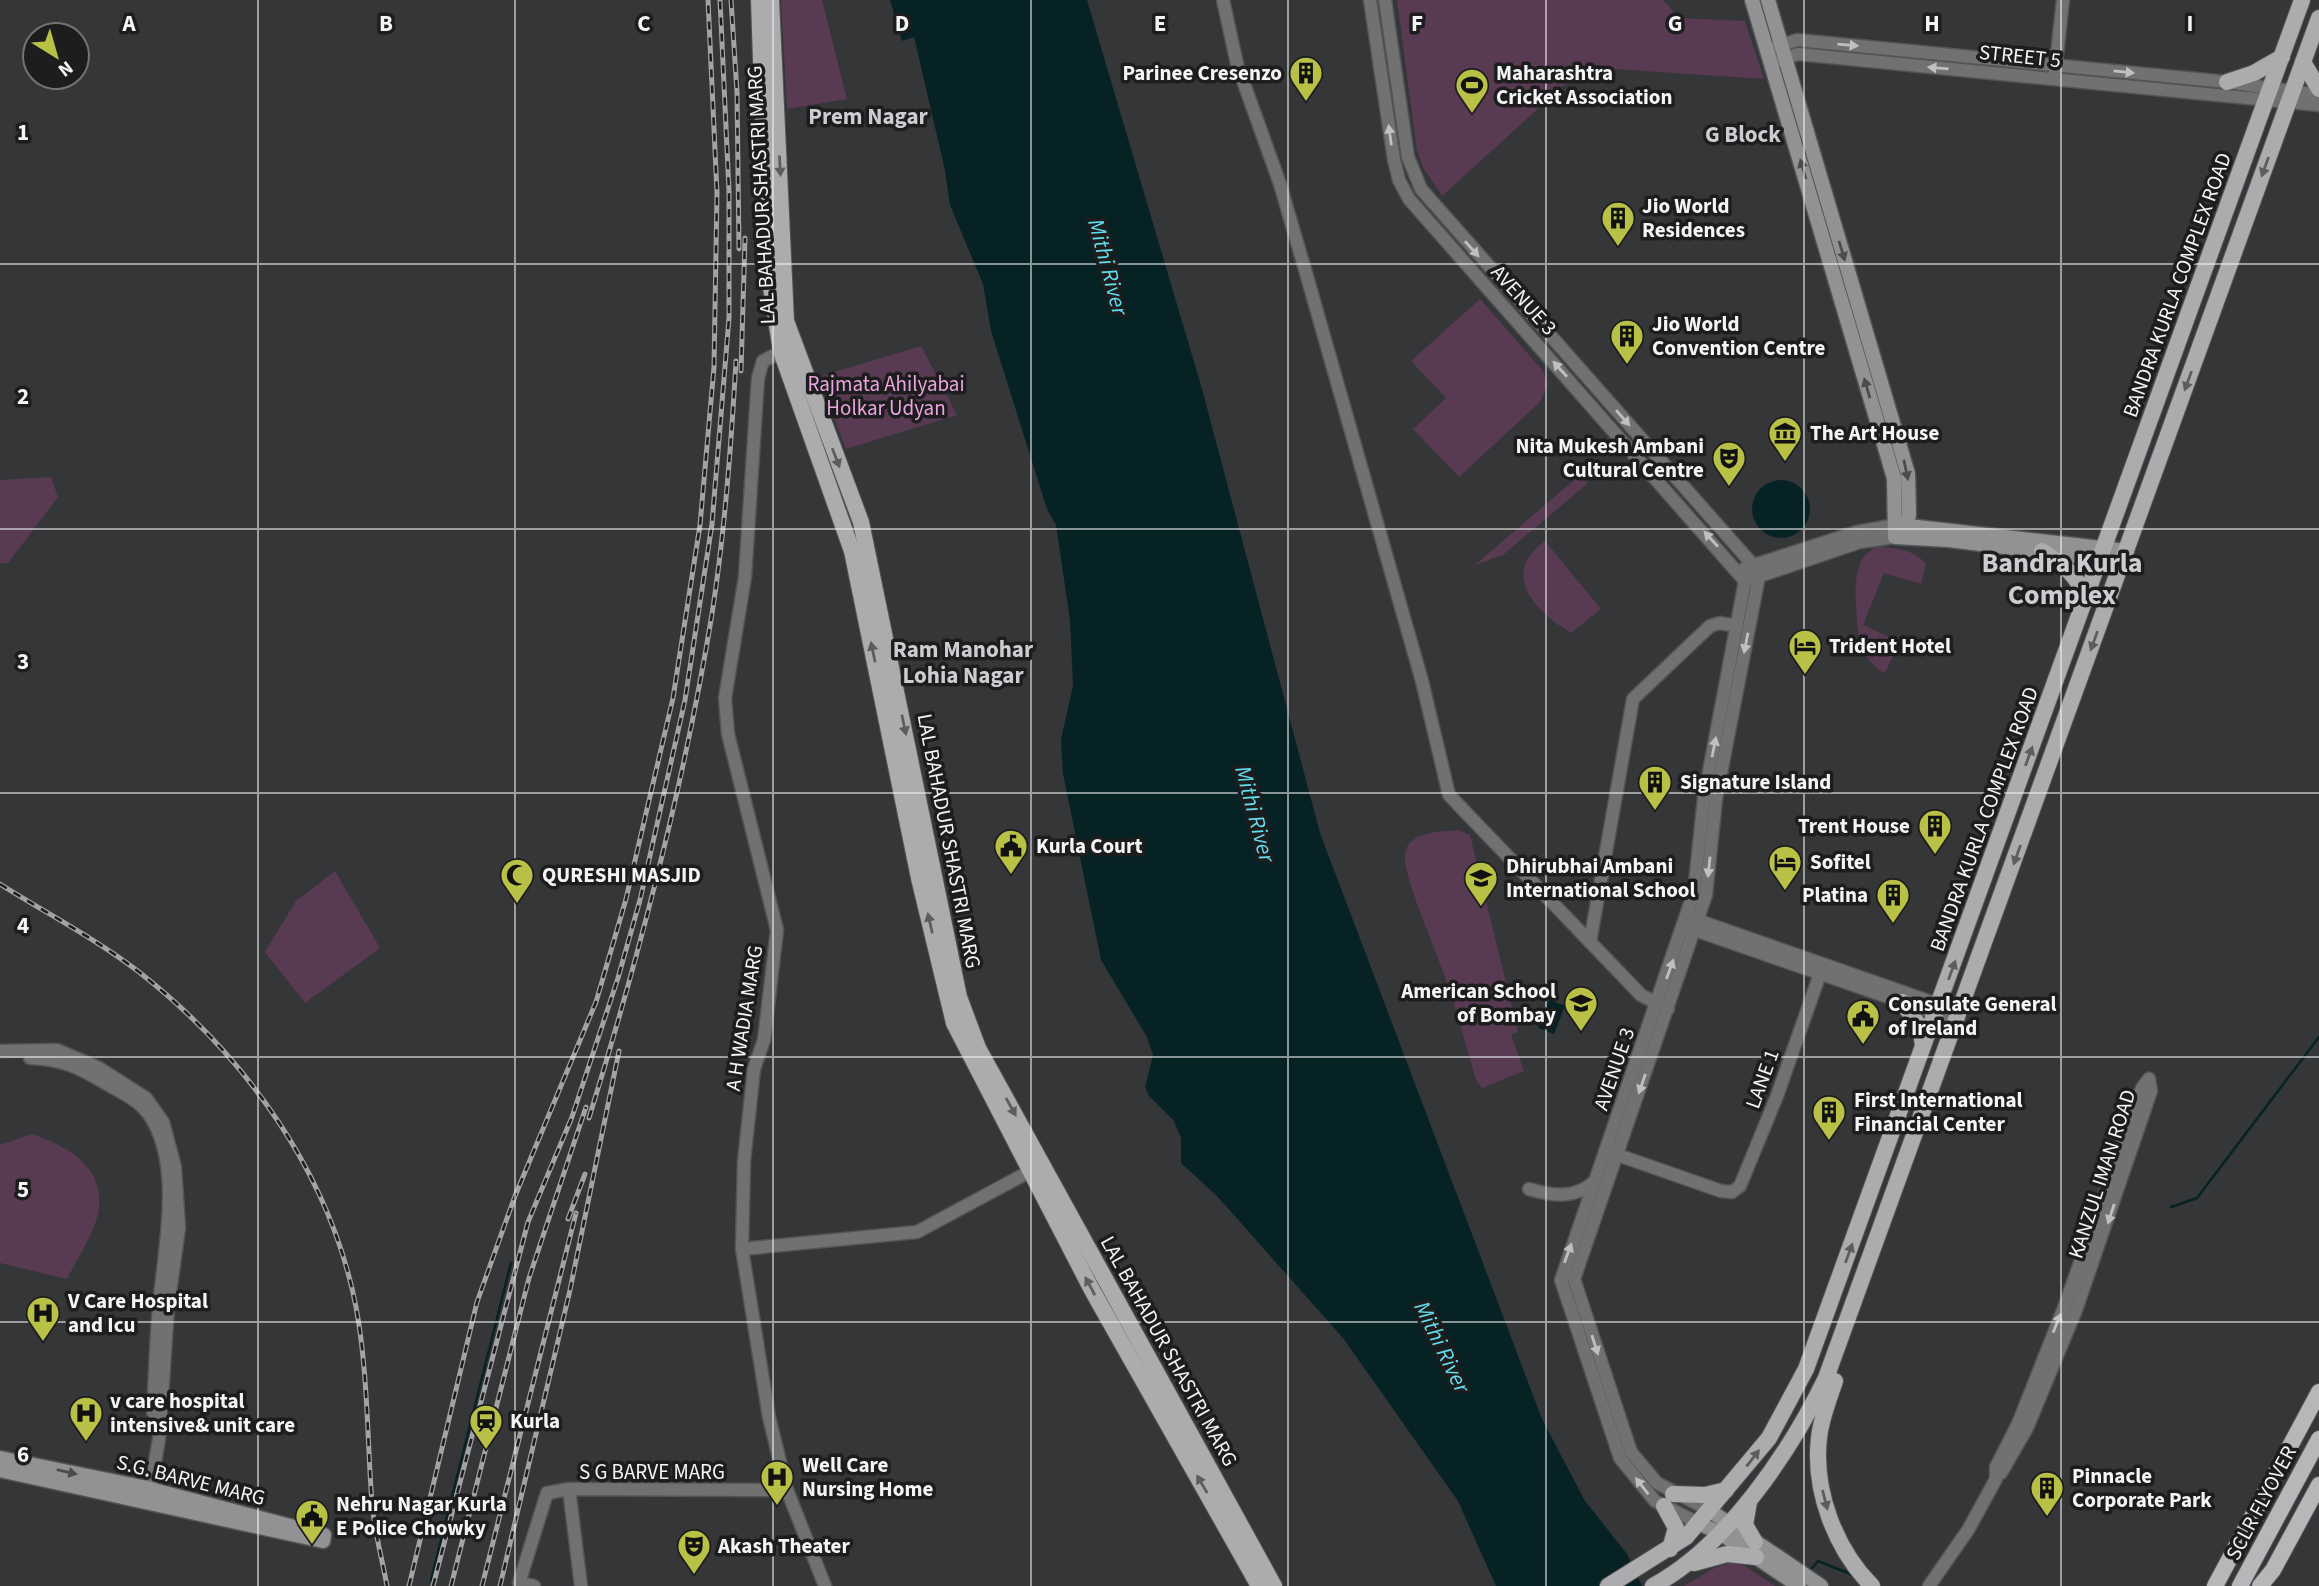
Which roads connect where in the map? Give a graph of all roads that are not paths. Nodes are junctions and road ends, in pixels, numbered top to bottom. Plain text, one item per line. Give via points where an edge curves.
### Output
1 (759, 0) edge
2 (771, 0) edge
3 (1223, 0) edge
4 (1370, 0) edge
5 (1385, 0) edge
6 (1752, 0) edge
7 (1768, 0) edge
8 (2063, 0) edge
9 (2302, 0) edge
10 (2319, 18) edge
11 (767, 47) junction
12 (1776, 54) junction
13 (2281, 57) junction
14 (2303, 62) junction
15 (2055, 72) junction
16 (2227, 82) junction
17 (2319, 89) edge
18 (2268, 94) junction
19 (2319, 95) edge
20 (2290, 98) junction
21 (2319, 105) edge
22 (787, 349) junction
23 (1900, 531) junction
24 (2042, 551) junction
25 (2102, 554) junction
26 (2125, 556) junction
27 (1756, 571) junction
28 (1741, 575) junction
29 (2085, 600) junction
30 (1737, 626) junction
31 (1691, 924) junction
32 (1590, 942) junction
33 (1820, 974) junction
34 (1902, 1002) junction
35 (1663, 1007) junction
36 (1937, 1009) junction
37 (1959, 1016) junction
38 (1924, 1047) junction
39 (0, 1051) edge
40 (0, 1057) edge
41 (1612, 1153) junction
42 (1036, 1168) junction
43 (1595, 1181) junction
44 (1898, 1184) junction
45 (1529, 1189) dead end
46 (742, 1249) junction
47 (2319, 1392) edge
48 (1178, 1409) junction
49 (2319, 1414) edge
50 (1163, 1419) junction
51 (2319, 1439) edge
52 (0, 1458) edge
53 (2319, 1459) edge
54 (0, 1470) edge
55 (1997, 1476) junction
56 (94, 1484) junction
57 (2319, 1485) edge
58 (569, 1489) junction
59 (787, 1490) junction
60 (1727, 1490) junction
61 (1755, 1491) junction
62 (145, 1494) junction
63 (1669, 1500) junction
64 (1709, 1510) junction
65 (1698, 1523) junction
66 (1724, 1528) junction
67 (323, 1538) dead end
68 (1245, 1546) junction
69 (1670, 1549) junction
70 (1756, 1550) junction
71 (1683, 1567) junction
72 (1795, 1578) edge
73 (1655, 1585) edge
74 (534, 1586) edge
75 (581, 1586) edge
76 (825, 1586) edge
77 (1259, 1586) edge
78 (1274, 1586) edge
79 (1608, 1586) edge
80 (1821, 1586) edge
81 (1872, 1586) edge
82 (1929, 1586) edge
83 (2216, 1586) edge
84 (2226, 1586) edge
85 (2240, 1586) edge
86 (2252, 1586) edge
87 (2260, 1586) edge

1 - 11 main road, LAL BAHADUR SHASTRI MARG
2 - 11 main road, LAL BAHADUR SHASTRI MARG
3 - 32 street via 1237,64 1308,280 1450,795
28 -> 4 street, AVENUE 3 via 1409,199 1394,160
5 -> 27 street, AVENUE 3 via 1408,157 1421,189
6 - 12 main road
7 - 12 main road
8 - 15 street
9 - 13 main road, BANDRA KURLA COMPLEX ROAD
10 - 14 main road, BANDRA KURLA COMPLEX ROAD
11 - 22 main road, LAL BAHADUR SHASTRI MARG via 768,268
12 - 15 street, STREET 5 via 1797,40
12 - 23 main road via 1908,474
13 - 16 main road
13 - 18 main road, BANDRA KURLA COMPLEX ROAD
14 - 17 main road
14 - 20 main road, BANDRA KURLA COMPLEX ROAD
15 -> 16 street, STREET 5
15 - 18 street, STREET 5
16 - 18 street, STREET 5
18 - 20 street
18 - 25 main road, BANDRA KURLA COMPLEX ROAD
19 - 20 street
20 - 21 street
20 -> 26 main road, BANDRA KURLA COMPLEX ROAD
22 - 42 main road, LAL BAHADUR SHASTRI MARG via 852,551 902,754 954,1023
22 - 46 street, A H WADIA MARG via 762,361 758,378 746,577 725,698 728,734 777,930 745,1151
23 - 24 main road
23 - 25 main road
23 - 27 street via 1857,532
24 - 25 main road
24 - 29 main road via 2073,573
25 - 26 main road
25 - 29 main road, BANDRA KURLA COMPLEX ROAD
26 -> 37 main road, BANDRA KURLA COMPLEX ROAD
27 - 28 street
27 -> 31 street, AVENUE 3 via 1716,799 1706,895
28 - 30 street, AVENUE 3
36 -> 29 main road, BANDRA KURLA COMPLEX ROAD
31 -> 30 street, AVENUE 3 via 1704,798
30 - 32 street via 1720,622 1710,626 1633,699
31 - 33 street
31 - 35 street, AVENUE 3
31 - 36 street
32 - 35 street via 1641,995
33 - 34 street
33 - 41 street, LANE 1 via 1740,1186 1732,1192 1721,1191
34 - 36 street
34 - 38 main road via 1920,1027
35 - 41 street, AVENUE 3
36 - 37 street
36 - 38 main road, BANDRA KURLA COMPLEX ROAD
37 - 44 main road, BANDRA KURLA COMPLEX ROAD
60 -> 38 main road, BANDRA KURLA COMPLEX ROAD via 1769,1438 1806,1369
39 - 62 street via 57,1050 99,1068 146,1098 163,1122 175,1167 179,1228 159,1439
40 - 62 street via 58,1059 92,1075 141,1106 160,1143 169,1186 169,1228
41 - 43 street, AVENUE 3
41 -> 63 street, AVENUE 3 via 1574,1279 1631,1451
42 - 46 street via 917,1232
42 - 48 main road, LAL BAHADUR SHASTRI MARG
50 -> 42 main road, LAL BAHADUR SHASTRI MARG
43 - 45 street via 1583,1192 1570,1195
63 -> 43 street, AVENUE 3 via 1647,1494 1620,1458 1561,1280
44 - 61 main road, BANDRA KURLA COMPLEX ROAD via 1826,1378 1787,1450
44 -> 81 main road via 1890,1224 1819,1438 1828,1513 1853,1563
46 - 59 street, A H WADIA MARG via 769,1417
47 - 83 highway
48 - 50 main road
48 - 68 main road, LAL BAHADUR SHASTRI MARG
49 - 84 highway
68 -> 50 main road, LAL BAHADUR SHASTRI MARG
51 - 85 highway, SCLR FLYOVER
52 -> 56 main road, S.G. BARVE MARG
53 - 86 highway
54 - 56 main road
55 -> 55 street, KANZUL IMAN ROAD via 1996,1467 2018,1424 2064,1305 2142,1088 2150,1079 2151,1091 2076,1310 2027,1428
55 - 82 street, KANZUL IMAN ROAD via 1968,1530
56 - 62 main road, S.G. BARVE MARG
57 - 87 highway
58 - 59 street, S G BARVE MARG
58 - 74 street via 547,1493 519,1583
58 - 75 street, S G BARVE MARG
59 - 76 street, A H WADIA MARG
60 - 63 main road
60 - 64 main road, BANDRA KURLA COMPLEX ROAD
61 - 66 main road, BANDRA KURLA COMPLEX ROAD
61 - 70 main road via 1744,1518
62 - 67 main road, S.G. BARVE MARG
63 - 64 street, AVENUE 3
63 - 65 street, AVENUE 3
63 - 69 main road via 1676,1528
64 - 65 main road, BANDRA KURLA COMPLEX ROAD
64 - 66 main road
65 - 66 main road
65 - 69 main road, BANDRA KURLA COMPLEX ROAD
66 - 70 main road
66 - 71 main road, BANDRA KURLA COMPLEX ROAD
68 - 77 main road, LAL BAHADUR SHASTRI MARG
68 - 78 main road, LAL BAHADUR SHASTRI MARG
69 - 79 main road, BANDRA KURLA COMPLEX ROAD
70 - 71 main road via 1716,1555
70 - 72 main road
71 - 73 main road, BANDRA KURLA COMPLEX ROAD
72 - 80 main road

